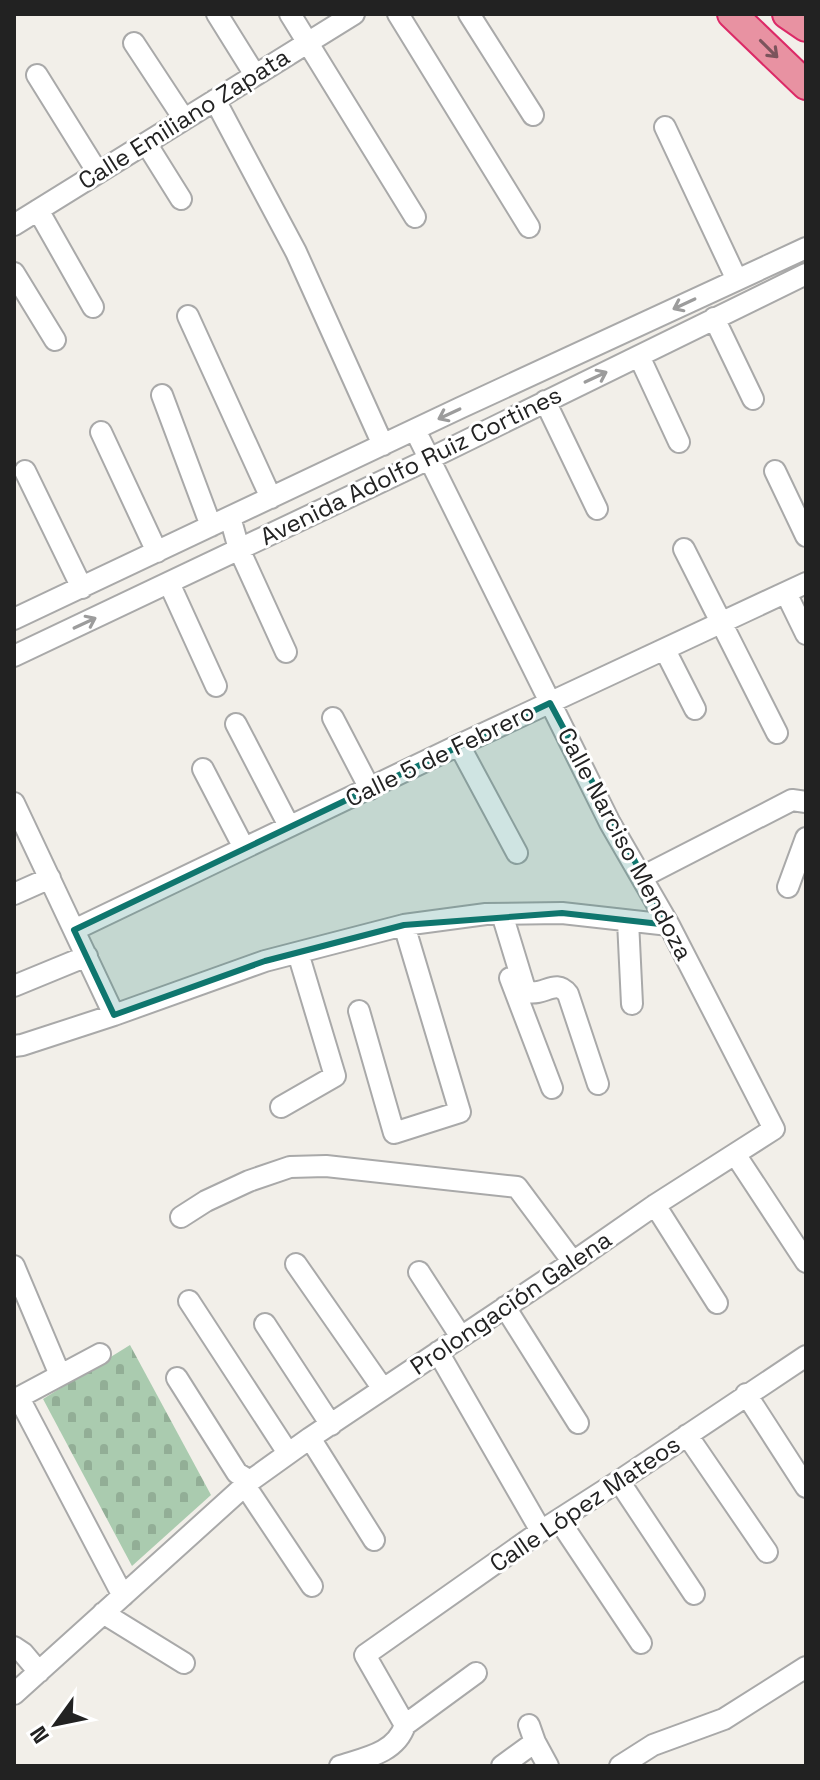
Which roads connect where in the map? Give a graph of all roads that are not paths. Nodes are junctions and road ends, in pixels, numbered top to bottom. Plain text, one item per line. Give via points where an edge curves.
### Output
1 (217, 14) edge
2 (290, 14) edge
3 (354, 14) edge
4 (398, 14) edge
5 (469, 14) edge
6 (732, 14) edge
7 (787, 14) edge
8 (806, 27) edge
9 (308, 42) junction
10 (134, 43) dead end
11 (37, 75) dead end
12 (255, 75) junction
13 (806, 85) edge
14 (215, 100) junction
15 (533, 115) dead end
16 (184, 119) junction
17 (665, 127) dead end
18 (146, 143) junction
19 (98, 173) junction
20 (181, 199) dead end
21 (41, 215) junction
22 (415, 217) dead end
23 (15, 221) edge
24 (529, 227) dead end
25 (805, 250) edge
26 (14, 273) edge
27 (806, 274) edge
28 (737, 280) junction
29 (93, 307) dead end
30 (188, 316) dead end
31 (714, 318) junction
32 (55, 340) dead end
33 (639, 356) junction
34 (162, 395) dead end
35 (489, 395) junction
36 (753, 399) dead end
37 (545, 401) junction
38 (502, 422) junction
39 (415, 430) junction
40 (101, 432) dead end
41 (679, 442) dead end
42 (383, 445) junction
43 (429, 459) junction
44 (25, 471) dead end
45 (775, 471) dead end
46 (271, 498) junction
47 (597, 509) dead end
48 (230, 517) junction
49 (211, 526) junction
50 (806, 536) edge
51 (239, 549) junction
52 (684, 549) dead end
53 (157, 552) junction
54 (169, 583) junction
55 (806, 583) edge
56 (82, 588) junction
57 (786, 593) junction
58 (14, 619) edge
59 (722, 622) junction
60 (806, 634) edge
61 (665, 650) junction
62 (286, 652) dead end
63 (14, 656) edge
64 (216, 686) dead end
65 (550, 703) junction
66 (695, 709) dead end
67 (333, 718) dead end
68 (236, 724) dead end
69 (777, 733) dead end
70 (459, 745) junction
71 (203, 769) dead end
72 (370, 789) junction
73 (806, 802) edge
74 (14, 803) edge
75 (289, 826) junction
76 (806, 838) edge
77 (244, 848) junction
78 (517, 853) dead end
79 (642, 877) junction
80 (50, 878) junction
81 (788, 887) dead end
82 (14, 894) edge
83 (494, 914) junction
84 (628, 921) junction
85 (404, 925) junction
86 (669, 925) junction
87 (74, 930) junction
88 (298, 953) junction
89 (87, 956) junction
90 (14, 986) edge
91 (632, 1004) dead end
92 (359, 1011) dead end
93 (114, 1015) junction
94 (17, 1048) edge
95 (598, 1084) dead end
96 (552, 1088) dead end
97 (281, 1107) dead end
98 (774, 1129) joint
99 (735, 1154) junction
100 (655, 1205) junction
101 (181, 1217) dead end
102 (573, 1262) junction
103 (806, 1262) edge
104 (296, 1264) dead end
105 (14, 1266) edge
106 (419, 1272) dead end
107 (189, 1301) dead end
108 (717, 1303) dead end
109 (505, 1307) junction
110 (265, 1324) dead end
111 (461, 1337) junction
112 (438, 1352) junction
113 (100, 1354) dead end
114 (806, 1356) edge
115 (60, 1375) junction
116 (177, 1378) dead end
117 (383, 1389) junction
118 (746, 1394) junction
119 (17, 1399) edge
120 (578, 1423) dead end
121 (331, 1425) junction
122 (687, 1435) junction
123 (310, 1438) junction
124 (288, 1453) junction
125 (250, 1481) junction
126 (619, 1481) junction
127 (806, 1487) edge
128 (559, 1520) junction
129 (541, 1531) junction
130 (374, 1540) dead end
131 (767, 1552) dead end
132 (312, 1586) dead end
133 (694, 1594) dead end
134 (123, 1596) junction
135 (103, 1613) junction
136 (641, 1643) dead end
137 (14, 1647) edge
138 (184, 1663) dead end
139 (806, 1667) edge
140 (39, 1672) junction
141 (476, 1673) dead end
142 (14, 1694) edge
143 (405, 1725) junction
144 (340, 1766) edge
145 (502, 1766) edge
146 (548, 1766) edge
147 (620, 1766) edge

1 - 12 street
2 - 9 street
3 - 9 street, Calle Emiliano Zapata
4 - 24 street
5 - 15 street
6 -> 13 highway
7 - 8 highway
9 - 12 street, Calle Emiliano Zapata
9 - 22 street
10 - 16 street
11 - 19 street
12 - 14 street, Calle Emiliano Zapata
14 - 16 street, Calle Emiliano Zapata
14 - 42 street via 296,252
16 - 18 street, Calle Emiliano Zapata
17 - 28 street
18 - 19 street, Calle Emiliano Zapata
18 - 20 street
19 - 21 street, Calle Emiliano Zapata
21 - 23 street, Calle Emiliano Zapata
21 - 29 street
25 - 28 street, Avenida Adolfo Ruiz Cortines
26 - 32 street
27 - 31 street, Avenida Adolfo Ruiz Cortines
28 -> 35 street, Avenida Adolfo Ruiz Cortines
30 - 46 street
31 - 33 street, Avenida Adolfo Ruiz Cortines
31 - 36 street
37 -> 33 street, Avenida Adolfo Ruiz Cortines
33 - 41 street
34 - 49 street
35 - 38 street
35 -> 39 street, Avenida Adolfo Ruiz Cortines
37 - 38 street, Avenida Adolfo Ruiz Cortines
37 - 47 street
38 - 43 street, Avenida Adolfo Ruiz Cortines
39 - 42 street, Avenida Adolfo Ruiz Cortines
39 - 43 street, Calle Narciso Mendoza
40 - 53 street
42 - 46 street, Avenida Adolfo Ruiz Cortines
43 - 51 street, Avenida Adolfo Ruiz Cortines
43 - 65 street, Calle Narciso Mendoza
44 - 56 street
45 - 50 street
46 - 48 street, Avenida Adolfo Ruiz Cortines
48 - 49 street, Avenida Adolfo Ruiz Cortines
48 - 51 street
49 - 53 street, Avenida Adolfo Ruiz Cortines
51 - 54 street, Avenida Adolfo Ruiz Cortines
51 - 62 street
52 - 59 street
53 - 56 street, Avenida Adolfo Ruiz Cortines
63 -> 54 street, Avenida Adolfo Ruiz Cortines
54 - 64 street
55 - 57 street, Calle 5 de Febrero
56 - 58 street, Avenida Adolfo Ruiz Cortines
57 - 59 street, Calle 5 de Febrero
57 - 60 street
59 - 61 street, Calle 5 de Febrero
59 - 69 street
61 - 65 street, Calle 5 de Febrero
61 - 66 street
65 - 70 street, Calle 5 de Febrero
65 - 79 street, Calle Narciso Mendoza
67 - 72 street
68 - 75 street
70 - 72 street, Calle 5 de Febrero
70 - 78 street
71 - 77 street
72 - 75 street, Calle 5 de Febrero
73 - 79 street via 792,800
74 - 80 street
75 - 77 street, Calle 5 de Febrero
76 - 81 street
77 - 87 street, Calle 5 de Febrero
79 - 86 street, Calle Narciso Mendoza
80 - 82 street
80 - 87 street
83 - 84 street via 562,913
83 - 85 street
83 - 95 street via 528,992 557,986 568,994
83 - 96 street
84 - 86 street
84 - 91 street
85 - 88 street
85 - 92 street via 460,1112 394,1133
86 - 98 street, Calle Narciso Mendoza
87 - 89 street
88 - 93 street
88 - 97 street via 335,1076
89 - 90 street
89 - 93 street
93 - 94 street
98 - 99 street, Prolongación Galena
99 - 100 street, Prolongación Galena
99 - 103 street
100 - 102 street, Prolongación Galena
100 - 108 street
101 - 102 street via 249,1181 290,1167 326,1166 517,1187
102 - 109 street, Prolongación Galena
104 - 117 street
105 - 115 street
106 - 111 street
107 - 124 street
109 - 111 street, Prolongación Galena
109 - 120 street
110 - 121 street
111 - 112 street, Prolongación Galena
112 - 117 street, Prolongación Galena
112 - 129 street
113 - 115 street
114 - 118 street, Calle López Mateos
115 - 119 street
116 - 125 street via 237,1473
117 - 121 street, Prolongación Galena
118 - 122 street, Calle López Mateos
118 - 127 street
119 - 134 street
121 - 123 street, Prolongación Galena
122 - 126 street, Calle López Mateos
122 - 131 street
123 - 124 street, Prolongación Galena
123 - 130 street
124 - 125 street, Prolongación Galena
125 - 132 street via 248,1490
125 - 134 street, Prolongación Galena
126 - 128 street, Calle López Mateos
126 - 133 street
128 - 129 street, Calle López Mateos
128 - 136 street
129 - 143 street, Calle López Mateos via 365,1655
134 - 135 street, Prolongación Galena
135 - 138 street
135 - 140 street, Prolongación Galena
137 - 140 street
139 - 147 street via 724,1719 653,1745
140 - 142 street, Prolongación Galena
141 - 143 street
143 - 144 street via 398,1741 385,1750
145 - 146 street via 532,1734

